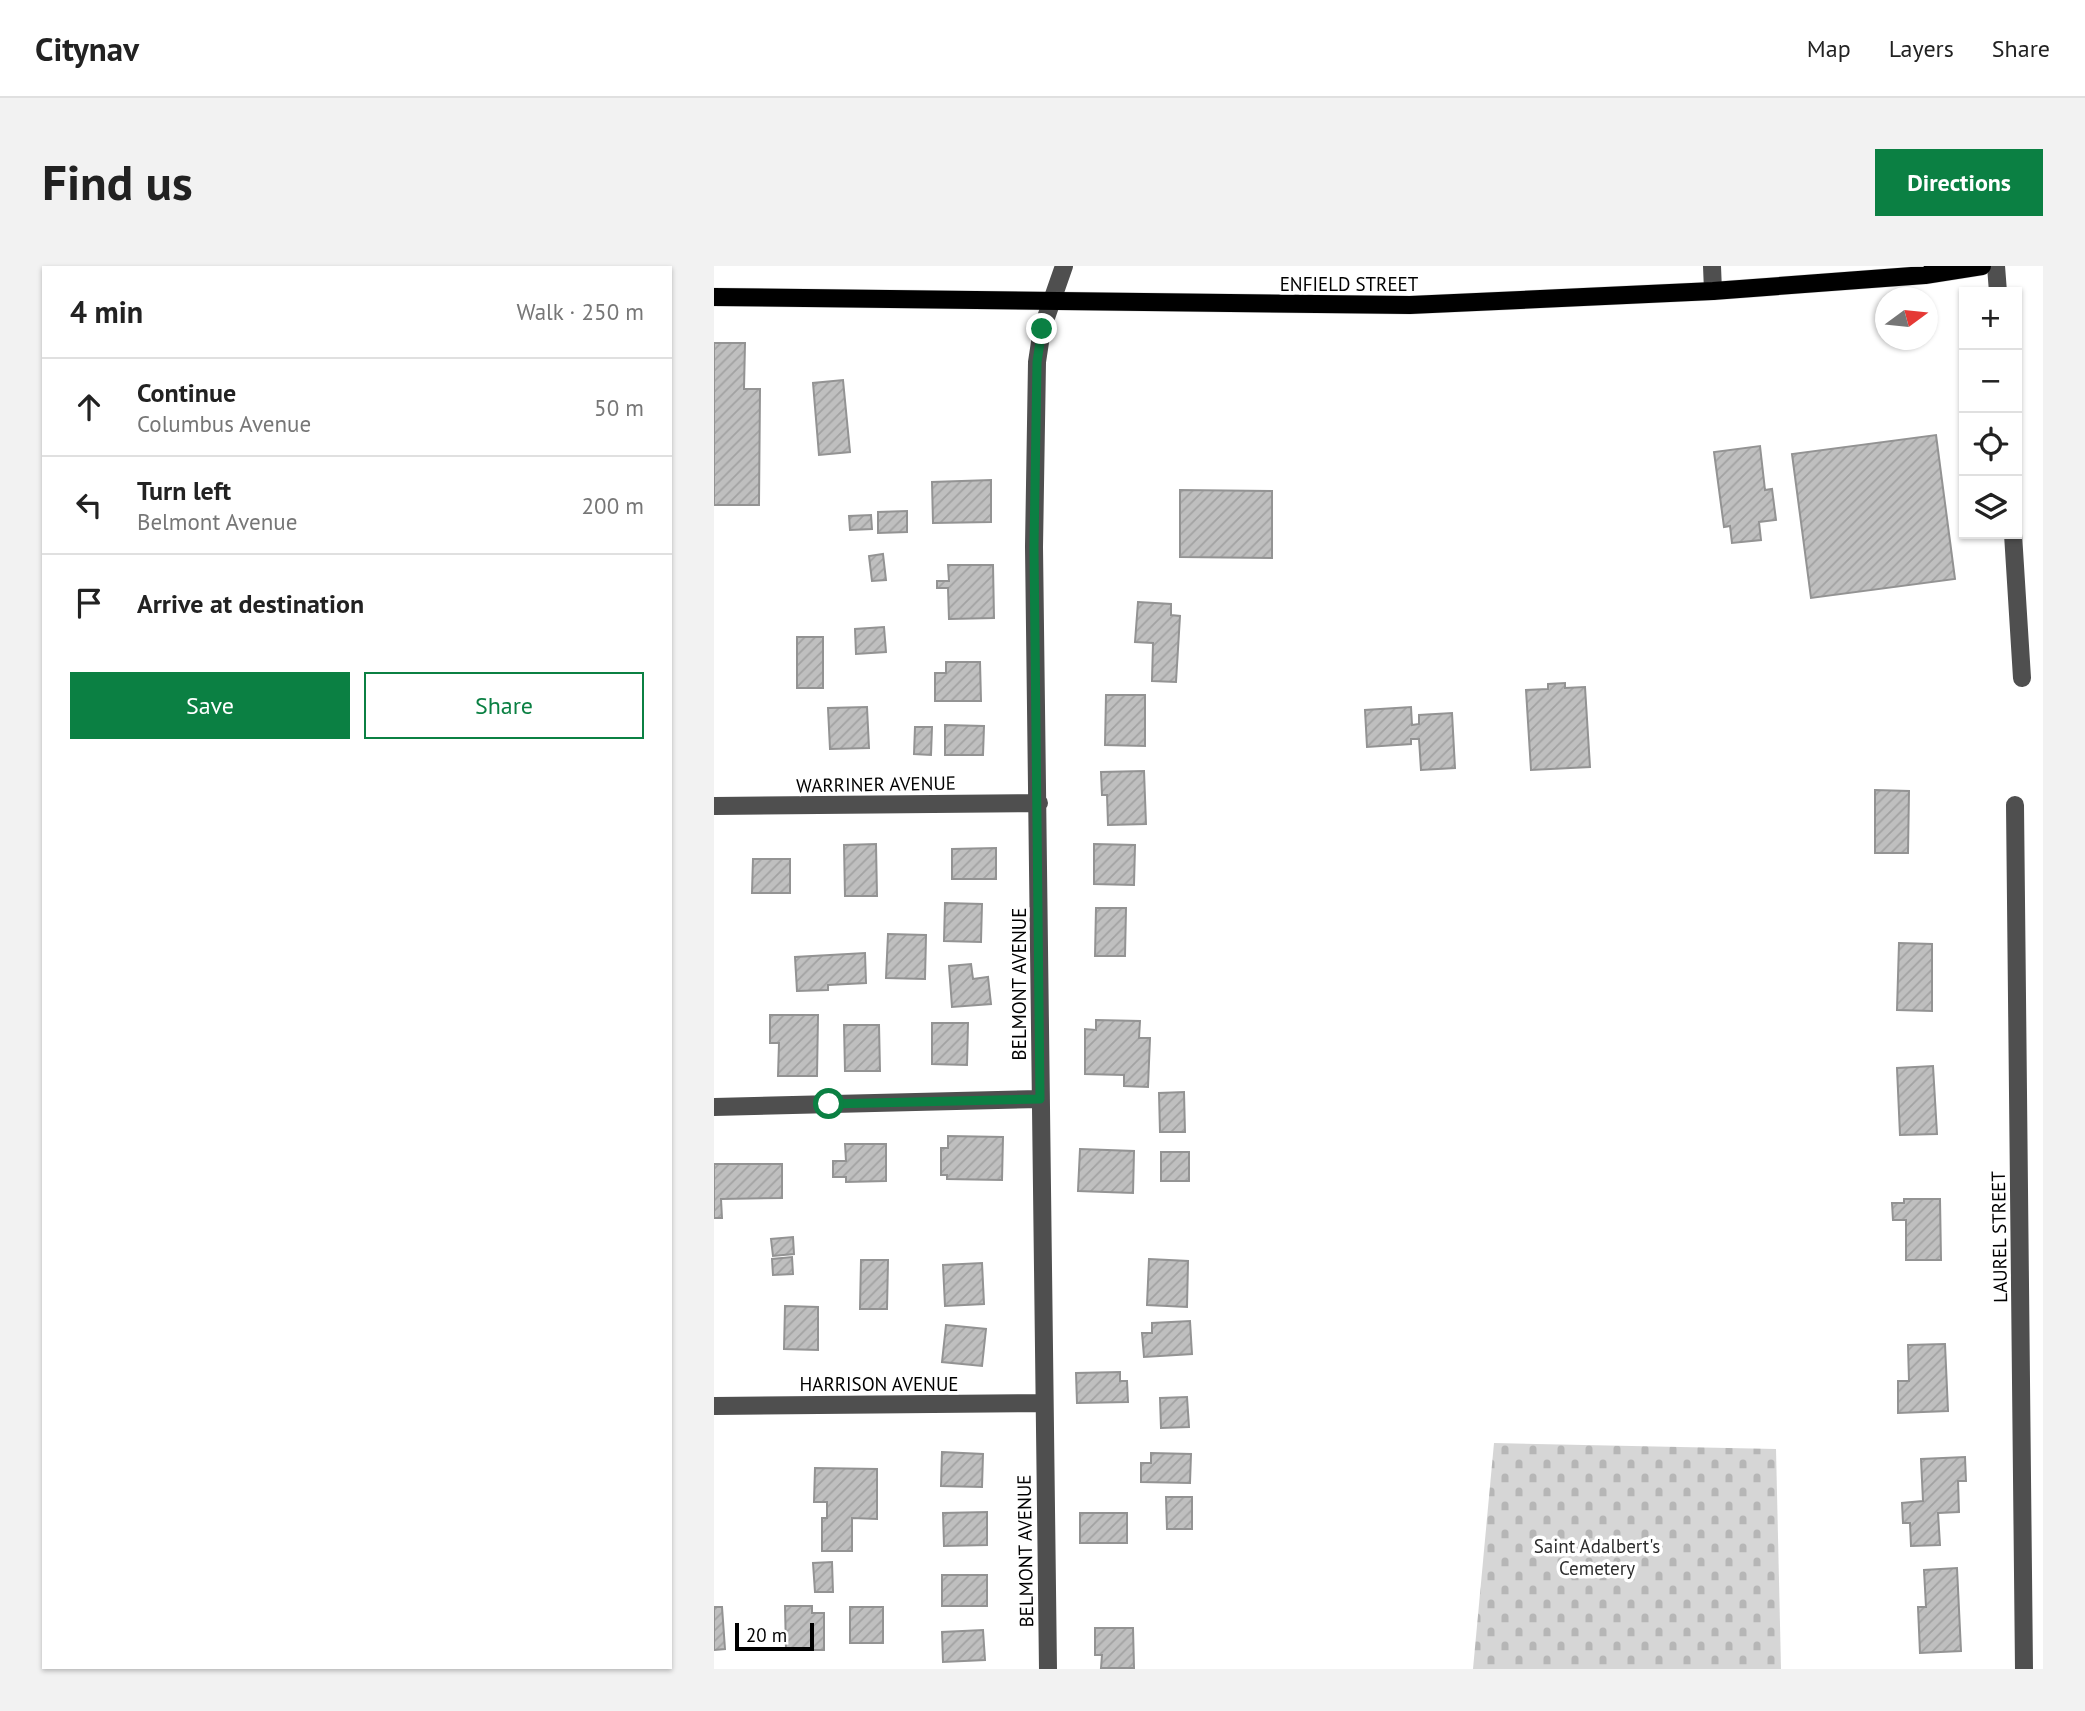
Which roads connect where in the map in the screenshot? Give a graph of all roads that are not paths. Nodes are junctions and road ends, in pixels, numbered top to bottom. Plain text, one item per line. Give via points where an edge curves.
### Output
1 (1064, 266) edge
2 (1712, 266) edge
3 (1982, 266) edge
4 (1996, 266) edge
5 (1998, 287) edge
6 (1713, 291) junction
7 (714, 297) edge
8 (1052, 301) junction
9 (2013, 539) edge
10 (2022, 678) dead end
11 (1039, 803) junction
12 (714, 806) edge
13 (2015, 806) dead end
14 (1040, 1099) junction
15 (714, 1107) edge
16 (1044, 1403) junction
17 (714, 1406) edge
18 (1048, 1669) edge
19 (2024, 1669) edge

1 - 8 street, BELMONT AVENUE
2 - 6 street
3 - 6 main road, ENFIELD STREET via 1926,275
4 - 5 street
6 - 8 main road, ENFIELD STREET via 1410,305
7 - 8 main road, ENFIELD STREET
8 - 11 street, BELMONT AVENUE via 1037,362 1034,547
9 - 10 street
11 - 12 street, WARRINER AVENUE
11 - 14 street, BELMONT AVENUE
13 - 19 street, LAUREL STREET
14 - 15 street
14 - 16 street, BELMONT AVENUE
16 - 17 street, HARRISON AVENUE
16 - 18 street, BELMONT AVENUE

